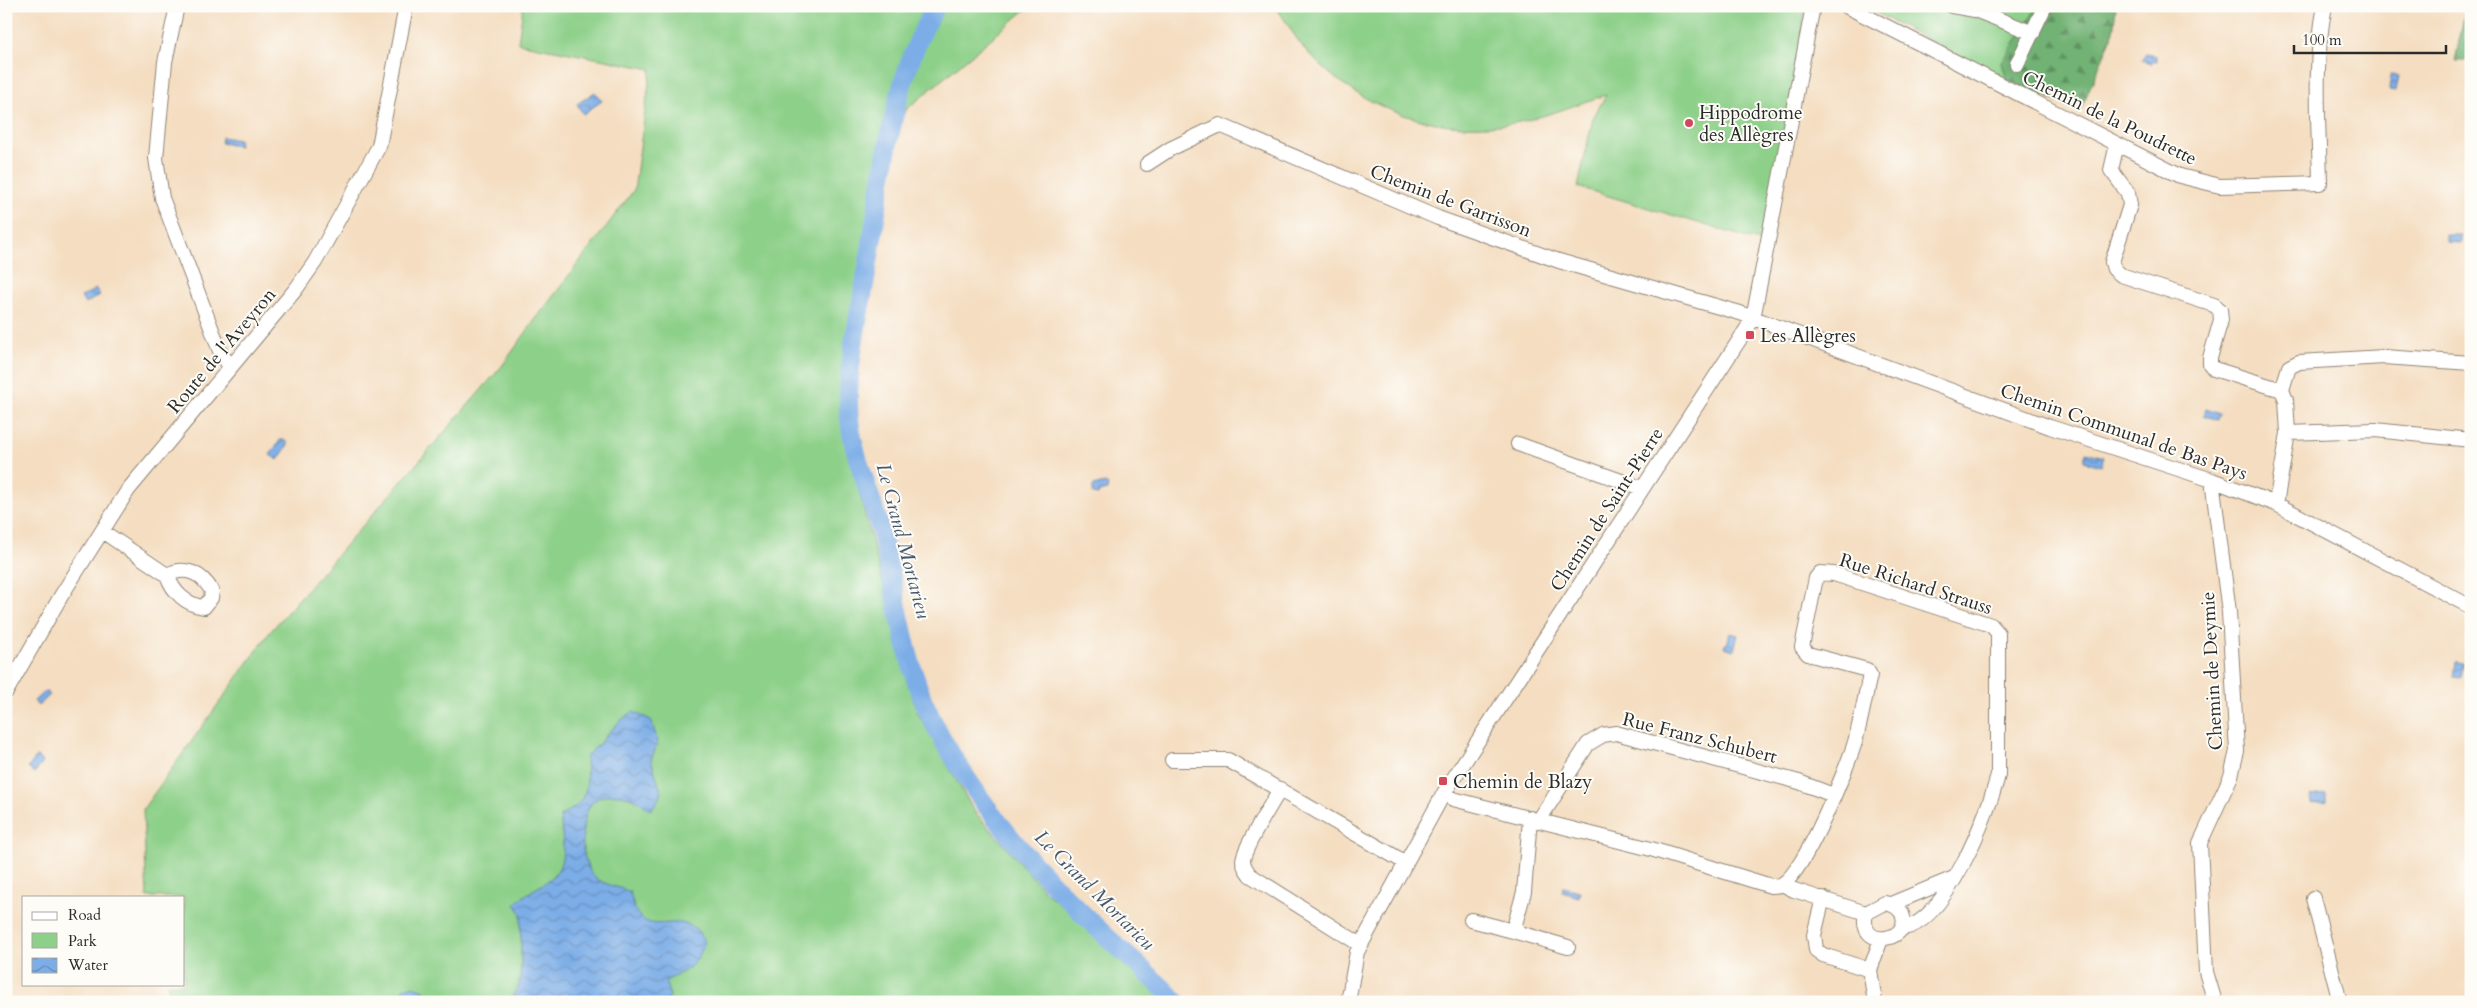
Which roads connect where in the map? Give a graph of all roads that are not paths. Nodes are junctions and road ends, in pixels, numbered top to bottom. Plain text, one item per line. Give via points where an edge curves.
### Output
1 (177, 6) edge
2 (406, 6) edge
3 (1813, 6) edge
4 (1846, 6) edge
5 (1952, 6) edge
6 (2045, 6) edge
7 (2325, 6) edge
8 (2033, 33) junction
9 (2017, 64) dead end
10 (2117, 144) junction
11 (1147, 164) dead end
12 (1753, 318) junction
13 (2471, 363) edge
14 (230, 367) junction
15 (2282, 390) junction
16 (2288, 433) junction
17 (2471, 440) edge
18 (1518, 444) dead end
19 (2212, 480) junction
20 (1641, 488) junction
21 (2276, 504) junction
22 (102, 531) junction
23 (168, 575) dead end
24 (2471, 607) edge
25 (6, 692) edge
26 (1172, 760) dead end
27 (1280, 790) junction
28 (1444, 793) junction
29 (1833, 796) junction
30 (1534, 819) junction
31 (1406, 863) junction
32 (1955, 877) junction
33 (1776, 885) junction
34 (1823, 898) junction
35 (2313, 898) dead end
36 (1891, 904) junction
37 (1866, 913) junction
38 (1471, 920) dead end
39 (1903, 928) junction
40 (1514, 931) junction
41 (1880, 939) junction
42 (1361, 945) junction
43 (1568, 947) dead end
44 (1870, 970) junction
45 (1348, 1002) edge
46 (1875, 1002) edge
47 (2215, 1002) edge
48 (2340, 1002) edge

1 - 14 street via 165,62 156,158 162,198 220,351
2 - 14 street, Route de l'Aveyron via 380,146 296,289
3 - 12 street, Chemin de Saint-Pierre
4 - 10 street, Chemin de la Poudrette
5 - 8 street via 1975,10
6 - 8 street
7 - 10 street, Chemin de la Poudrette via 2319,35 2318,65 2320,183 2220,186 2180,176
8 - 9 street
10 - 15 street via 2111,170 2128,194 2130,205 2112,262 2114,269 2121,275 2214,305 2220,310 2221,320 2210,364
11 - 12 street, Chemin de Garrisson via 1220,125 1438,218 1559,260
12 - 19 street, Chemin Communal de Bas Pays via 2050,427
12 - 20 street, Chemin de Saint-Pierre
13 - 15 street via 2384,357 2299,362 2289,367
14 - 22 street, Route de l'Aveyron via 128,490
15 - 16 street via 2286,400
16 - 17 street via 2375,430
16 - 21 street
18 - 20 street
19 - 21 street, Chemin Communal de Bas Pays
19 - 47 street, Chemin de Deymie via 2229,612 2237,751 2231,776 2200,842 2206,972
20 - 28 street, Chemin de Saint-Pierre
21 - 24 street, Chemin Communal de Bas Pays
22 - 23 street
22 - 25 street, Route de l'Aveyron
26 - 27 street via 1228,760
27 - 31 street
27 - 42 street via 1243,860 1245,868 1250,875
28 - 30 street via 1453,799
28 - 31 street, Chemin de Saint-Pierre
29 - 30 street, Rue Franz Schubert via 1799,782 1616,733 1603,735 1588,744
29 - 32 street, Rue Richard Strauss via 1854,743 1870,675 1867,670 1808,654 1802,646 1816,578 1820,573 1834,574 1991,625 1998,633 1998,775 1971,850
29 - 33 street via 1806,854 1791,876
30 - 33 street
30 - 40 street via 1524,892
31 - 42 street, Chemin de Saint-Pierre
32 - 36 street
32 - 39 street, Rue Richard Strauss via 1932,909 1912,927
33 - 34 street
34 - 37 street
34 - 44 street via 1814,935 1816,950
35 - 48 street
36 - 37 street via 1877,906
36 - 39 street via 1901,911
37 - 41 street via 1866,930 1872,937
38 - 40 street
39 - 41 street via 1897,934
40 - 43 street
41 - 44 street
42 - 45 street, Chemin de Saint-Pierre
44 - 46 street

